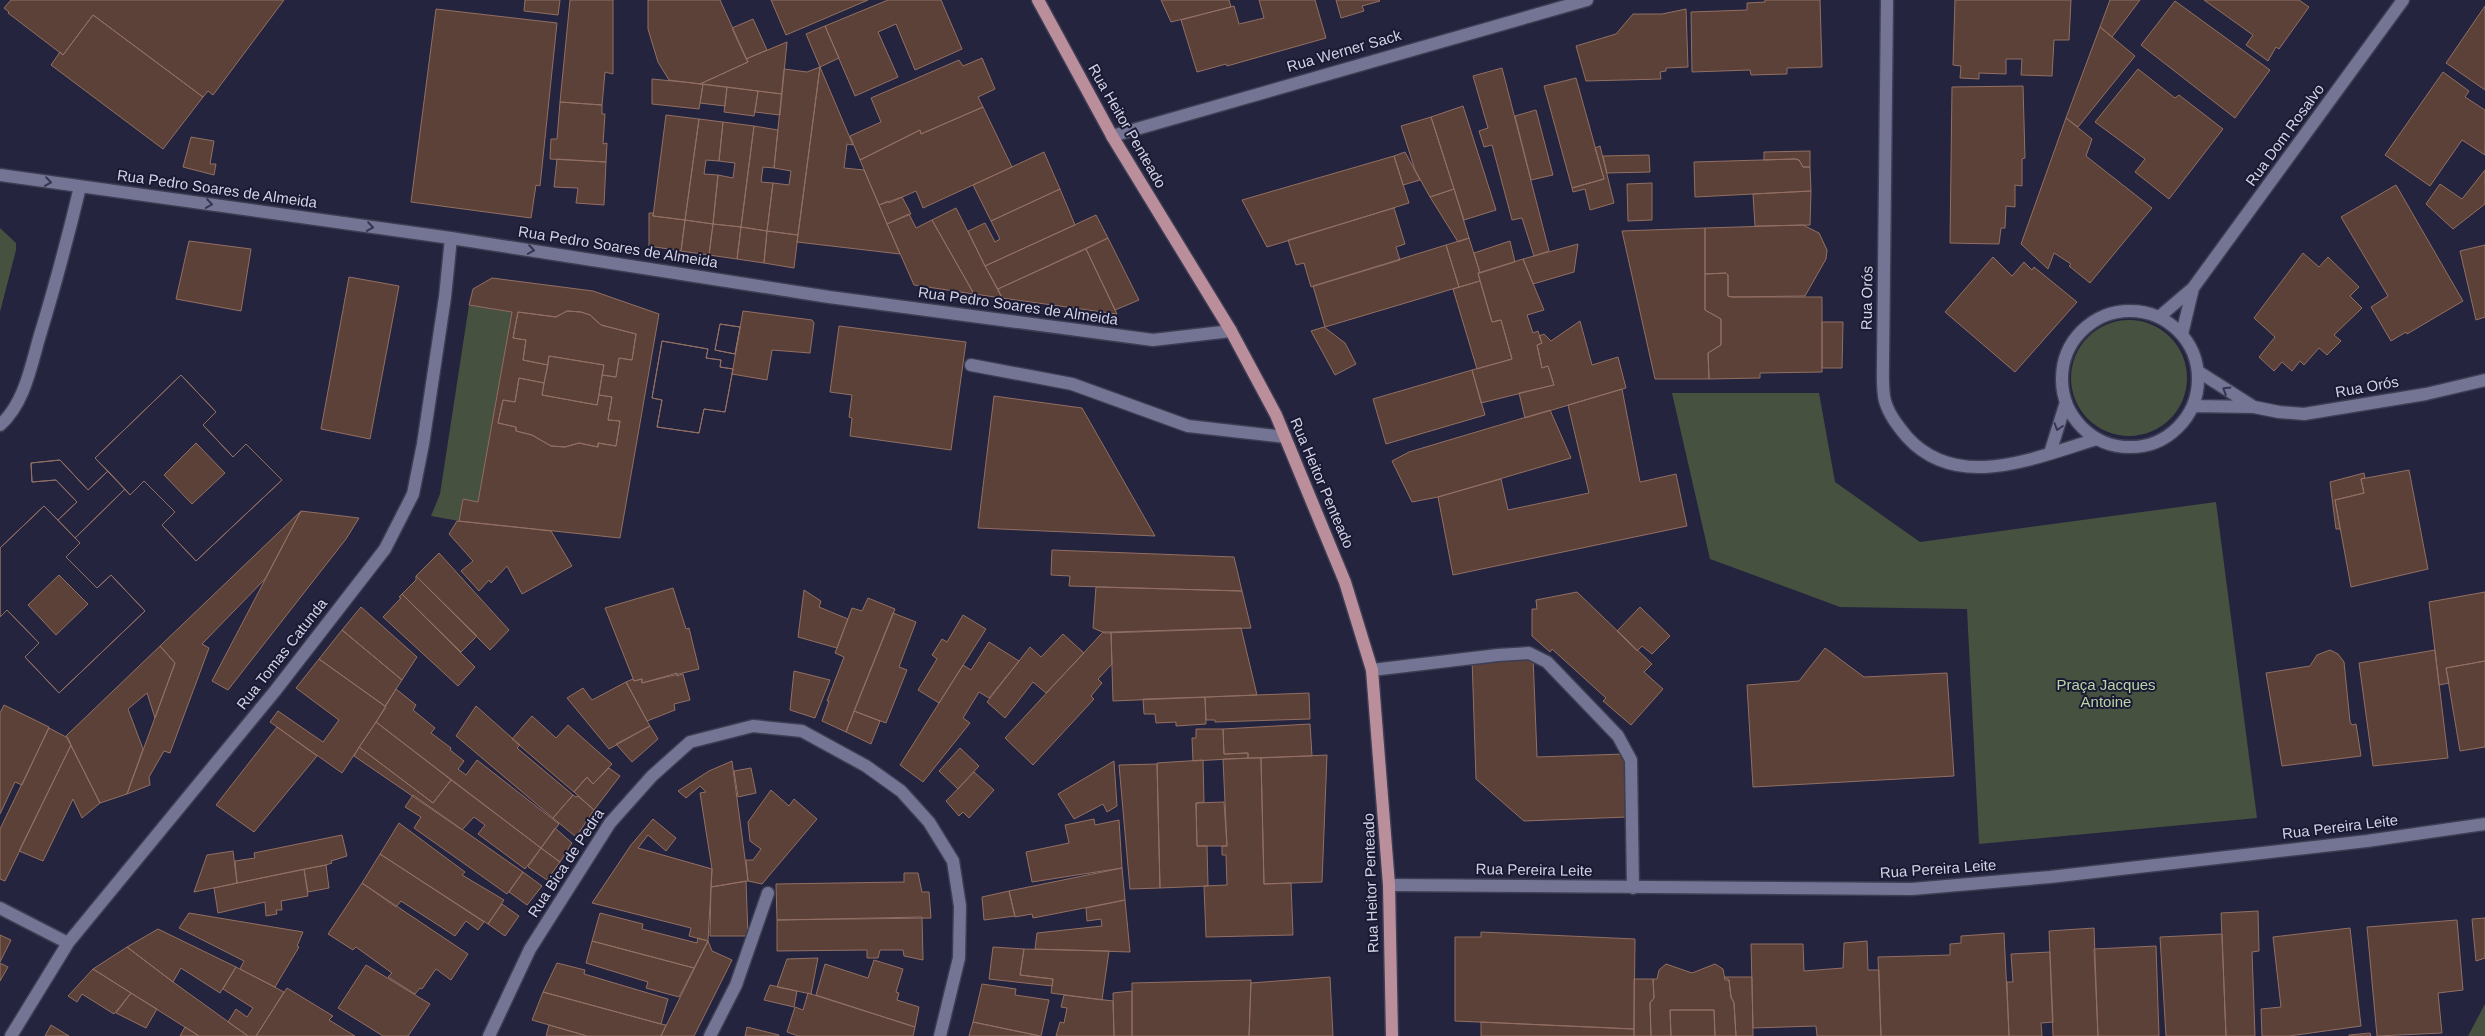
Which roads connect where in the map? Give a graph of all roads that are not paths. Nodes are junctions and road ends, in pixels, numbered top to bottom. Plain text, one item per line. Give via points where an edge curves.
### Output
1 (1038, 0) edge
2 (1587, 0) edge
3 (1887, 0) edge
4 (2404, 0) edge
5 (1112, 136) junction
6 (0, 175) edge
7 (80, 187) junction
8 (451, 238) junction
9 (2193, 288) junction
10 (2159, 317) junction
11 (1231, 331) junction
12 (2182, 334) junction
13 (971, 365) dead end
14 (2199, 372) junction
15 (2485, 380) edge
16 (2066, 402) junction
17 (2193, 406) junction
18 (2254, 407) junction
19 (0, 425) edge
20 (1285, 437) junction
21 (2097, 439) junction
22 (2050, 453) junction
23 (1372, 670) junction
24 (2485, 824) edge
25 (1389, 885) junction
26 (1633, 888) junction
27 (768, 893) dead end
28 (0, 908) edge
29 (68, 943) junction
30 (12, 1036) edge
31 (489, 1036) edge
32 (710, 1036) edge
33 (940, 1036) edge
34 (1392, 1036) edge

1 - 5 main road, Rua Heitor Penteado
2 - 5 street, Rua Werner Sack
3 - 22 street, Rua Orós via 1885,401 1895,423 1918,448 1945,462 1980,468 2018,464
4 - 9 street, Rua Dom Rosalvo
5 - 11 main road, Rua Heitor Penteado
6 -> 7 street, Rua Pedro Soares de Almeida
7 -> 8 street, Rua Pedro Soares de Almeida
7 - 19 street via 61,265 22,392
8 -> 11 street, Rua Pedro Soares de Almeida via 829,297 1153,340
8 - 29 street, Rua Tomas Catunda via 445,297 415,485 385,549 274,691
9 - 10 street, Rua Dom Rosalvo
9 - 12 street, Rua Dom Rosalvo
10 - 12 street
10 - 16 street via 2133,310 2106,314 2084,328 2068,350 2062,375
11 - 20 main road, Rua Heitor Penteado
12 - 14 street
13 - 20 street via 1072,384 1188,426
14 - 17 street
18 -> 14 street, Rua Orós
15 - 18 street, Rua Orós via 2426,394 2304,414
16 - 21 street via 2078,423
16 -> 22 street
17 - 18 street, Rua Orós
17 - 21 street via 2184,422 2170,436 2153,444 2134,448 2115,446
20 - 23 main road, Rua Heitor Penteado via 1345,582
21 - 22 street, Rua Orós
23 - 25 main road, Rua Heitor Penteado
23 - 26 street via 1498,654 1529,653 1547,662 1618,736 1631,760
24 - 26 street, Rua Pereira Leite via 2367,841 2050,877 1912,889
25 - 26 street, Rua Pereira Leite
25 - 34 main road, Rua Heitor Penteado
27 - 32 street via 736,985
28 - 29 street
29 - 30 street, Rua Tomas Catunda
31 - 33 street, Rua Bica de Pedra via 530,949 610,822 652,776 690,742 753,726 802,731 866,766 901,791 929,822 953,861 960,906 959,958

